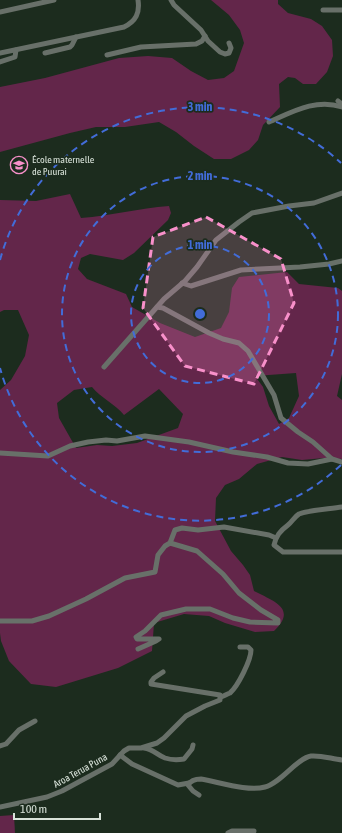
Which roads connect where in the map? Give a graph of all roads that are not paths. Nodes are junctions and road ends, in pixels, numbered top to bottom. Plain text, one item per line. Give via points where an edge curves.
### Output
1 (54, 0) edge
2 (138, 0) edge
3 (171, 0) edge
4 (323, 10) dead end
5 (342, 10) edge
6 (0, 12) edge
7 (76, 36) junction
8 (205, 36) junction
9 (229, 43) dead end
10 (16, 50) junction
11 (0, 53) edge
12 (45, 53) dead end
13 (107, 55) dead end
14 (0, 62) edge
15 (342, 107) edge
16 (269, 122) dead end
17 (342, 193) edge
18 (342, 261) edge
19 (182, 283) junction
20 (157, 307) junction
21 (104, 367) dead end
22 (0, 453) edge
23 (332, 459) junction
24 (342, 462) edge
25 (342, 507) edge
26 (276, 538) junction
27 (170, 543) junction
28 (342, 552) edge
29 (0, 620) edge
30 (240, 647) dead end
31 (138, 649) dead end
32 (163, 672) dead end
33 (221, 697) junction
34 (35, 721) dead end
35 (193, 745) dead end
36 (0, 746) edge
37 (141, 748) junction
38 (120, 755) junction
39 (342, 760) edge
40 (189, 783) junction
41 (199, 795) dead end
42 (0, 807) edge
43 (254, 831) dead end
44 (228, 833) edge

1 - 6 street
2 - 7 street via 138,13 129,24 113,30
3 - 8 street
4 - 5 street
7 - 10 street
7 - 12 street via 70,47
8 - 9 street via 225,54 229,53
8 - 13 street via 196,44 141,47
10 - 11 street
10 - 14 street via 16,57
15 - 16 street via 314,104
17 - 19 street via 314,203 252,213 216,240
18 - 19 street via 300,267 241,270 191,286
19 - 20 street
20 - 21 street
20 - 23 street via 217,337 239,343 248,351 274,395 281,418
22 - 23 street via 48,456 70,446 88,442 117,441 145,436 189,442 288,463 308,464
23 - 24 street
25 - 26 street via 300,514 282,529
26 - 27 street via 224,527 198,530 182,528 175,530
26 - 28 street via 274,545 283,552
27 - 29 street via 158,555 156,572 125,578 49,616 32,621
27 - 31 street via 197,551 223,574 239,593 278,620 278,623 250,622 210,609 161,614 136,637 159,639
30 - 33 street, Aroa Terua Puna via 248,647 251,655 230,692
32 - 33 street via 154,678 151,684
33 - 37 street, Aroa Terua Puna via 218,701 186,716 157,743
34 - 36 street
35 - 37 street via 184,759 179,760 165,758 149,749
37 - 38 street, Aroa Terua Puna via 129,748
38 - 40 street, Aroa Terua Puna via 132,764 178,784
38 - 42 street, Aroa Terua Puna via 112,764 62,791 47,797
39 - 40 street, Aroa Terua Puna via 306,757 265,787 238,786 201,779
40 - 41 street via 193,791
43 - 44 street

